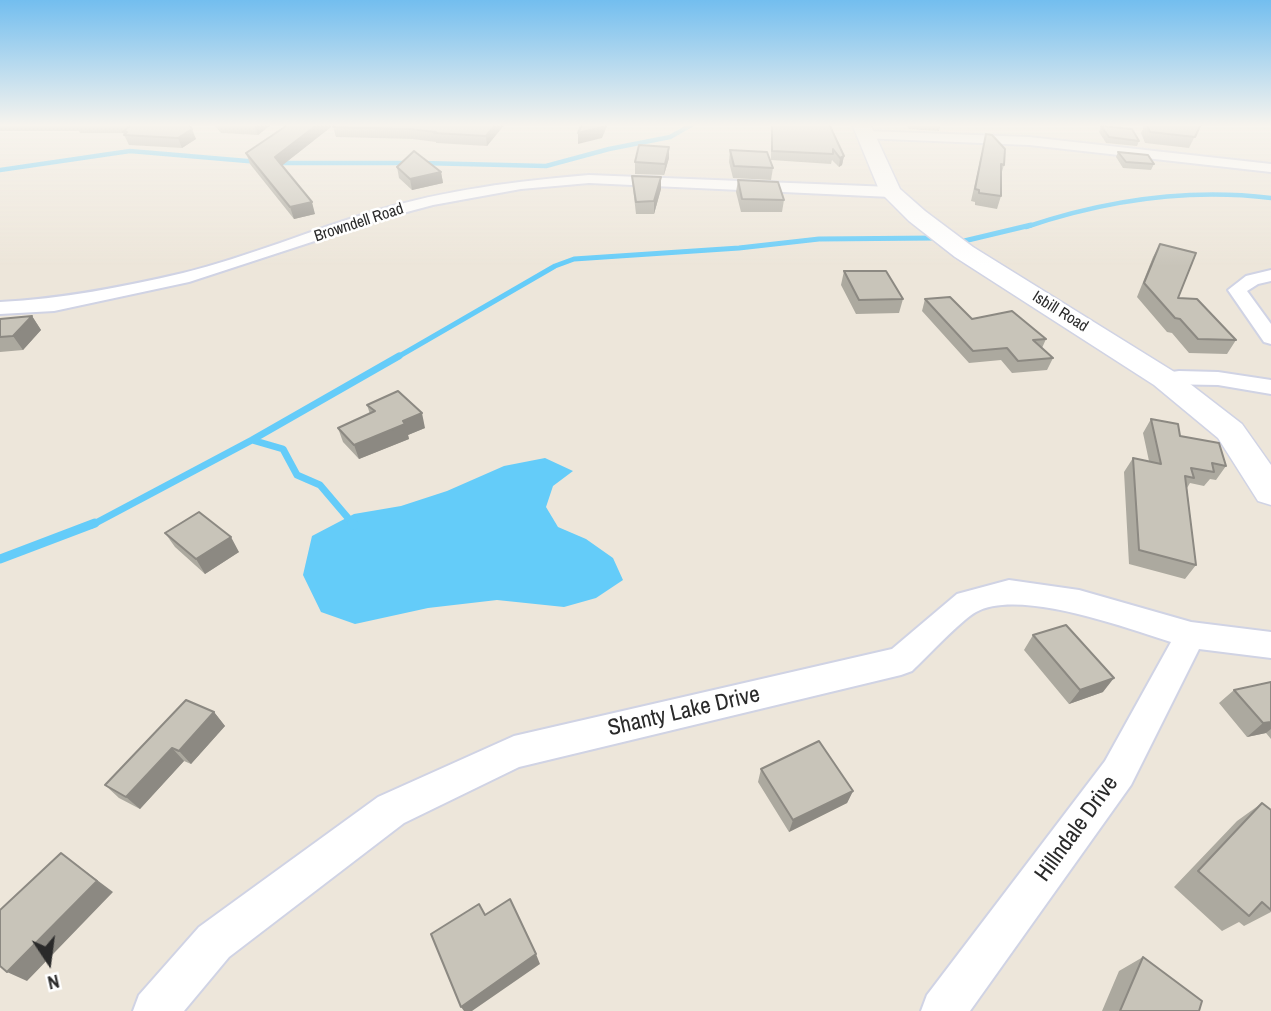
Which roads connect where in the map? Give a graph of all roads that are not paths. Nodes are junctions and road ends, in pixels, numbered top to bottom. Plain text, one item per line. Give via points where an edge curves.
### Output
1 (882, 171) edge
2 (891, 192) junction
3 (1271, 275) edge
4 (0, 308) edge
5 (1271, 338) edge
6 (1165, 379) junction
7 (1271, 387) edge
8 (1271, 492) edge
9 (1191, 635) junction
10 (1271, 645) edge
11 (155, 1011) edge
12 (943, 1011) edge

1 - 2 street, Isbill Road
2 - 4 street, Browndell Road via 589,179 521,185 382,214 189,277 54,304
2 - 6 street, Isbill Road via 964,251
3 - 5 street via 1237,290
6 - 7 street via 1219,377
6 - 8 street, Isbill Road via 1230,431
9 - 10 street, Shanty Lake Drive
9 - 11 street, Shanty Lake Drive via 1079,602 1009,592 967,602 901,661 514,752 391,810 214,942
9 - 12 street, Hillndale Drive via 1118,773

